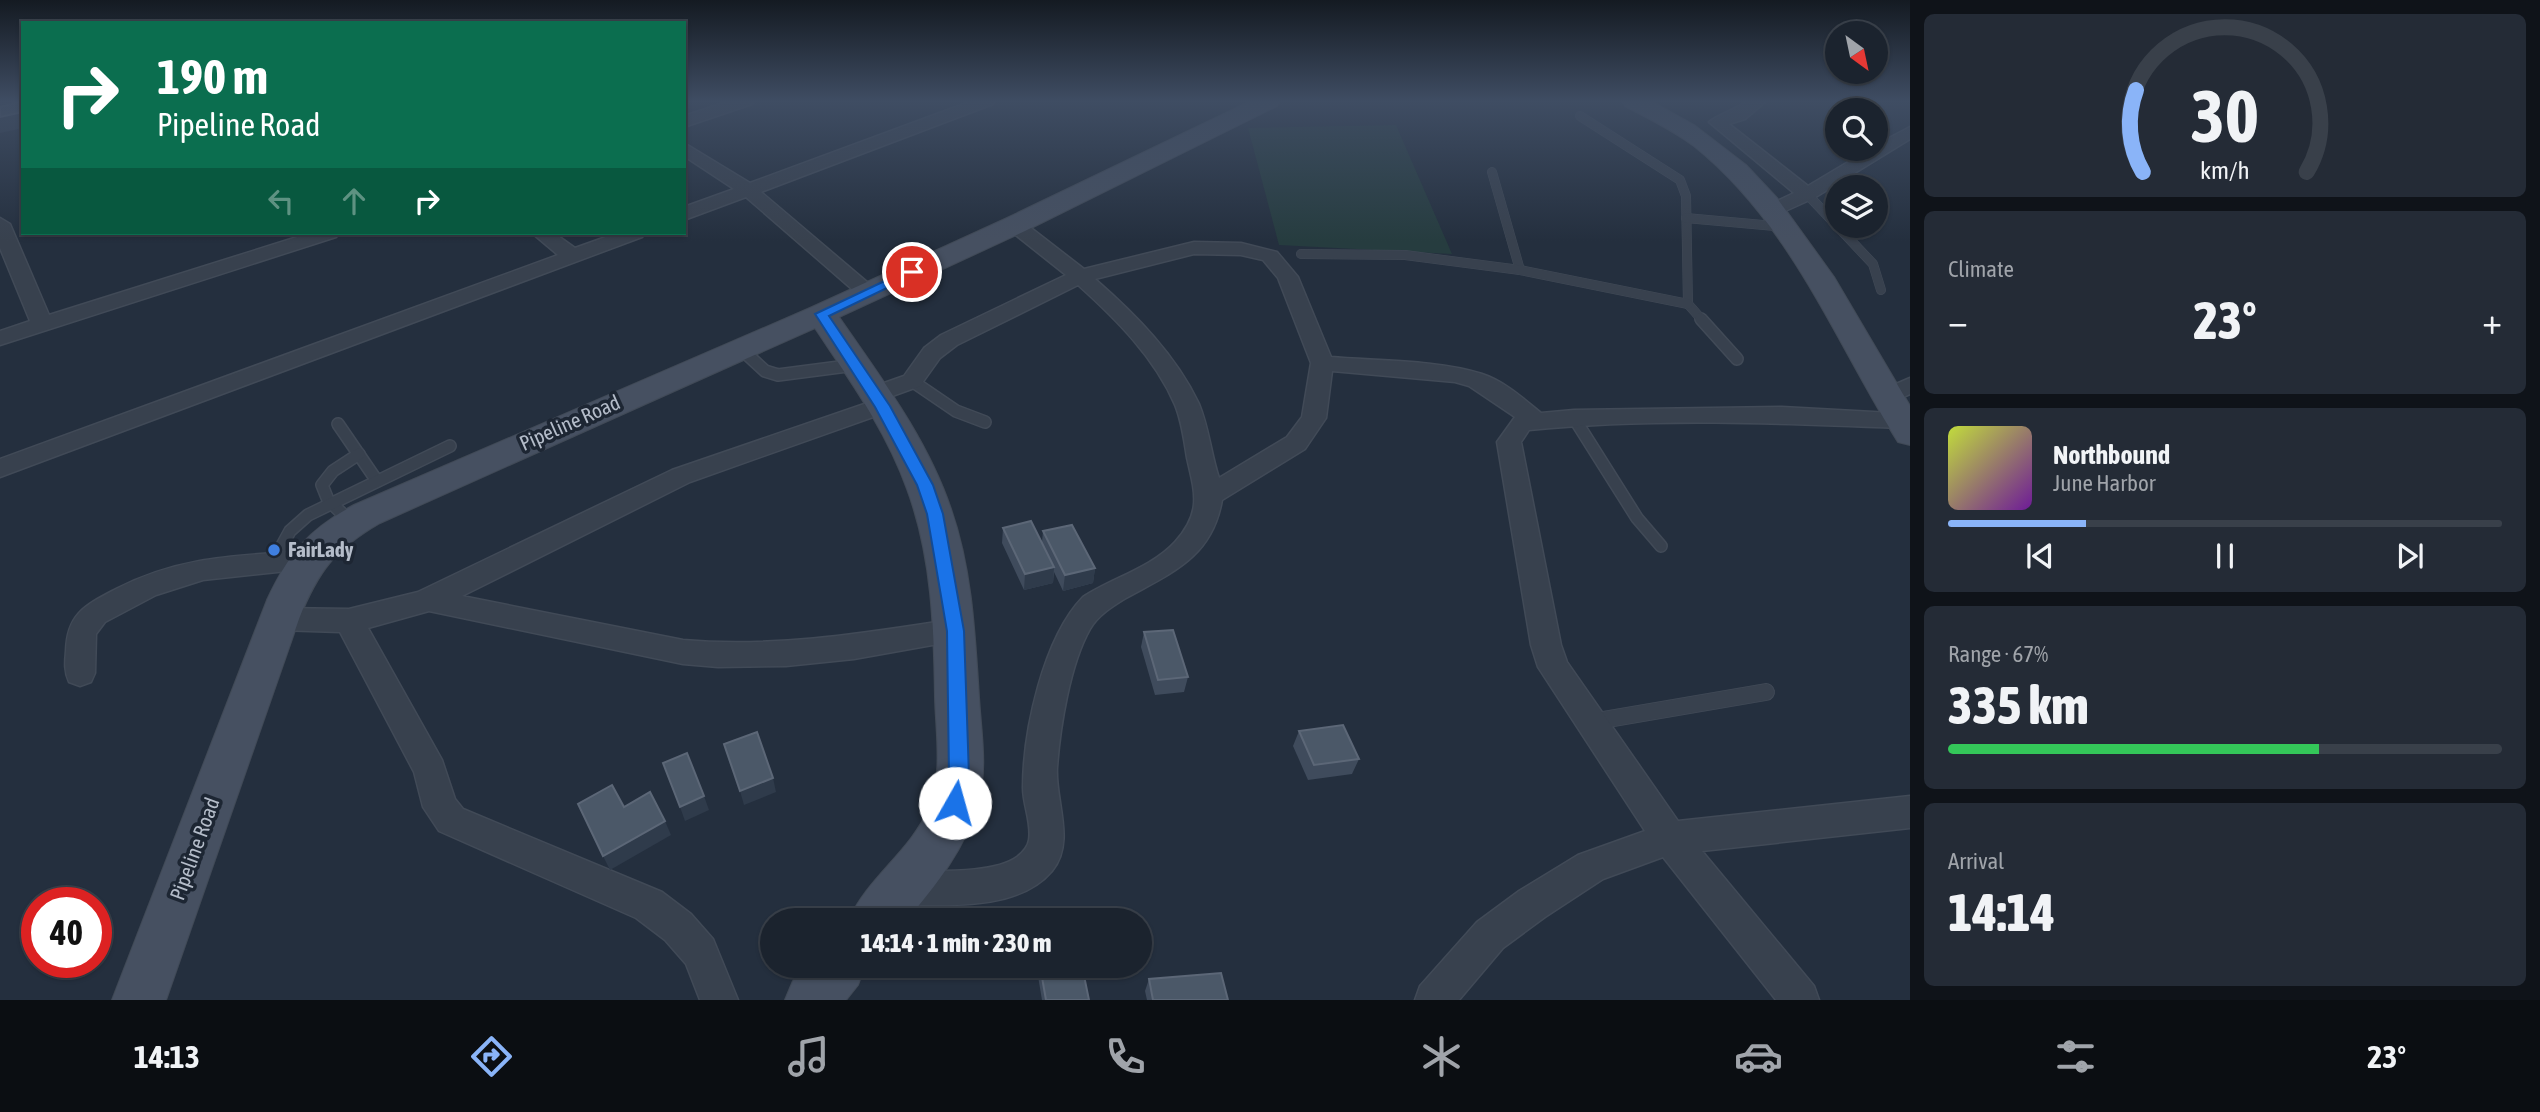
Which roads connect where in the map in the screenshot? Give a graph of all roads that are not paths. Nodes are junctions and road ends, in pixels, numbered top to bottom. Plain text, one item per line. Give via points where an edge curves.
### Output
1 (862, 148) edge
2 (1173, 148) edge
3 (1629, 148) edge
4 (1710, 148) edge
5 (1749, 148) edge
6 (1884, 148) edge
7 (686, 149) edge
8 (1492, 172) dead end
9 (748, 190) junction
10 (1807, 194) junction
11 (686, 213) edge
12 (1685, 218) junction
13 (1779, 218) junction
14 (0, 224) edge
15 (1015, 225) junction
16 (314, 235) edge
17 (545, 235) edge
18 (630, 235) edge
19 (277, 240) edge
20 (1301, 254) dead end
21 (572, 256) junction
22 (1520, 270) junction
23 (1081, 276) junction
24 (1881, 289) dead end
25 (867, 292) junction
26 (1688, 304) junction
27 (821, 314) junction
28 (42, 324) junction
29 (0, 338) edge
30 (740, 348) junction
31 (1737, 359) dead end
32 (1322, 363) junction
33 (881, 387) junction
34 (1902, 409) edge
35 (1574, 418) junction
36 (1535, 421) junction
37 (985, 422) dead end
38 (338, 424) dead end
39 (450, 446) dead end
40 (359, 454) junction
41 (0, 468) edge
42 (377, 481) junction
43 (1209, 496) junction
44 (341, 513) junction
45 (1661, 546) dead end
46 (288, 563) junction
47 (428, 600) junction
48 (279, 618) junction
49 (349, 621) junction
50 (956, 631) junction
51 (80, 673) dead end
52 (1766, 692) dead end
53 (1591, 722) junction
54 (1910, 812) edge
55 (1670, 838) junction
56 (901, 888) junction
57 (885, 908) edge
58 (829, 978) edge
59 (139, 1000) edge
60 (719, 1000) edge
61 (812, 1000) edge
62 (1434, 1000) edge
63 (1800, 1000) edge

1 - 9 street
2 - 15 street, Pipeline Road
3 - 12 lane via 1680,180 1686,196
4 - 13 street
5 - 10 street
6 - 10 street
7 - 9 street
8 - 22 lane
9 - 11 street
9 - 25 street
10 - 13 street
10 - 24 lane via 1873,264
12 - 13 lane
12 - 26 lane
13 - 34 street via 1824,281
14 - 28 street
15 - 23 street
15 - 25 street, Pipeline Road
16 - 19 street
17 - 21 street
18 - 21 street
19 - 28 street
20 - 22 lane via 1405,255
21 - 41 street
22 - 26 lane
23 - 32 street via 1194,247 1241,249 1270,256 1288,276
23 - 33 street via 949,340
23 - 43 street via 1167,369 1185,400
25 - 27 street, Pipeline Road
26 - 31 lane
27 - 30 street, Pipeline Road
27 - 33 street
28 - 29 street
30 - 33 lane via 765,371 778,375
30 - 44 street, Pipeline Road
32 - 36 street via 1477,380
32 - 43 street via 1314,418 1296,443
33 - 37 lane
33 - 47 street via 632,498
33 - 50 street via 935,514
34 - 35 street
35 - 36 street
35 - 45 lane via 1637,518
36 - 53 street via 1521,423 1510,442 1546,645 1553,667
38 - 40 lane
39 - 42 lane
40 - 42 lane
40 - 44 lane via 320,484
42 - 44 lane
43 - 56 street via 1201,524 1179,555 1095,604 1075,629 1050,707 1040,785 1047,839 1042,858 1024,874 1003,880 968,887
44 - 46 street, Pipeline Road via 327,537
46 - 48 street, Pipeline Road
46 - 51 street via 177,575 94,614 81,631
47 - 49 street
47 - 50 street via 723,657 764,657
48 - 49 street
48 - 59 street, Pipeline Road
49 - 60 street via 430,770 440,807 451,820 649,905 700,952
50 - 56 street via 959,776 955,803 942,832
52 - 53 lane
53 - 55 street
54 - 55 street
55 - 62 street via 1591,867 1532,904 1490,935
55 - 63 street
56 - 57 street
58 - 61 street

